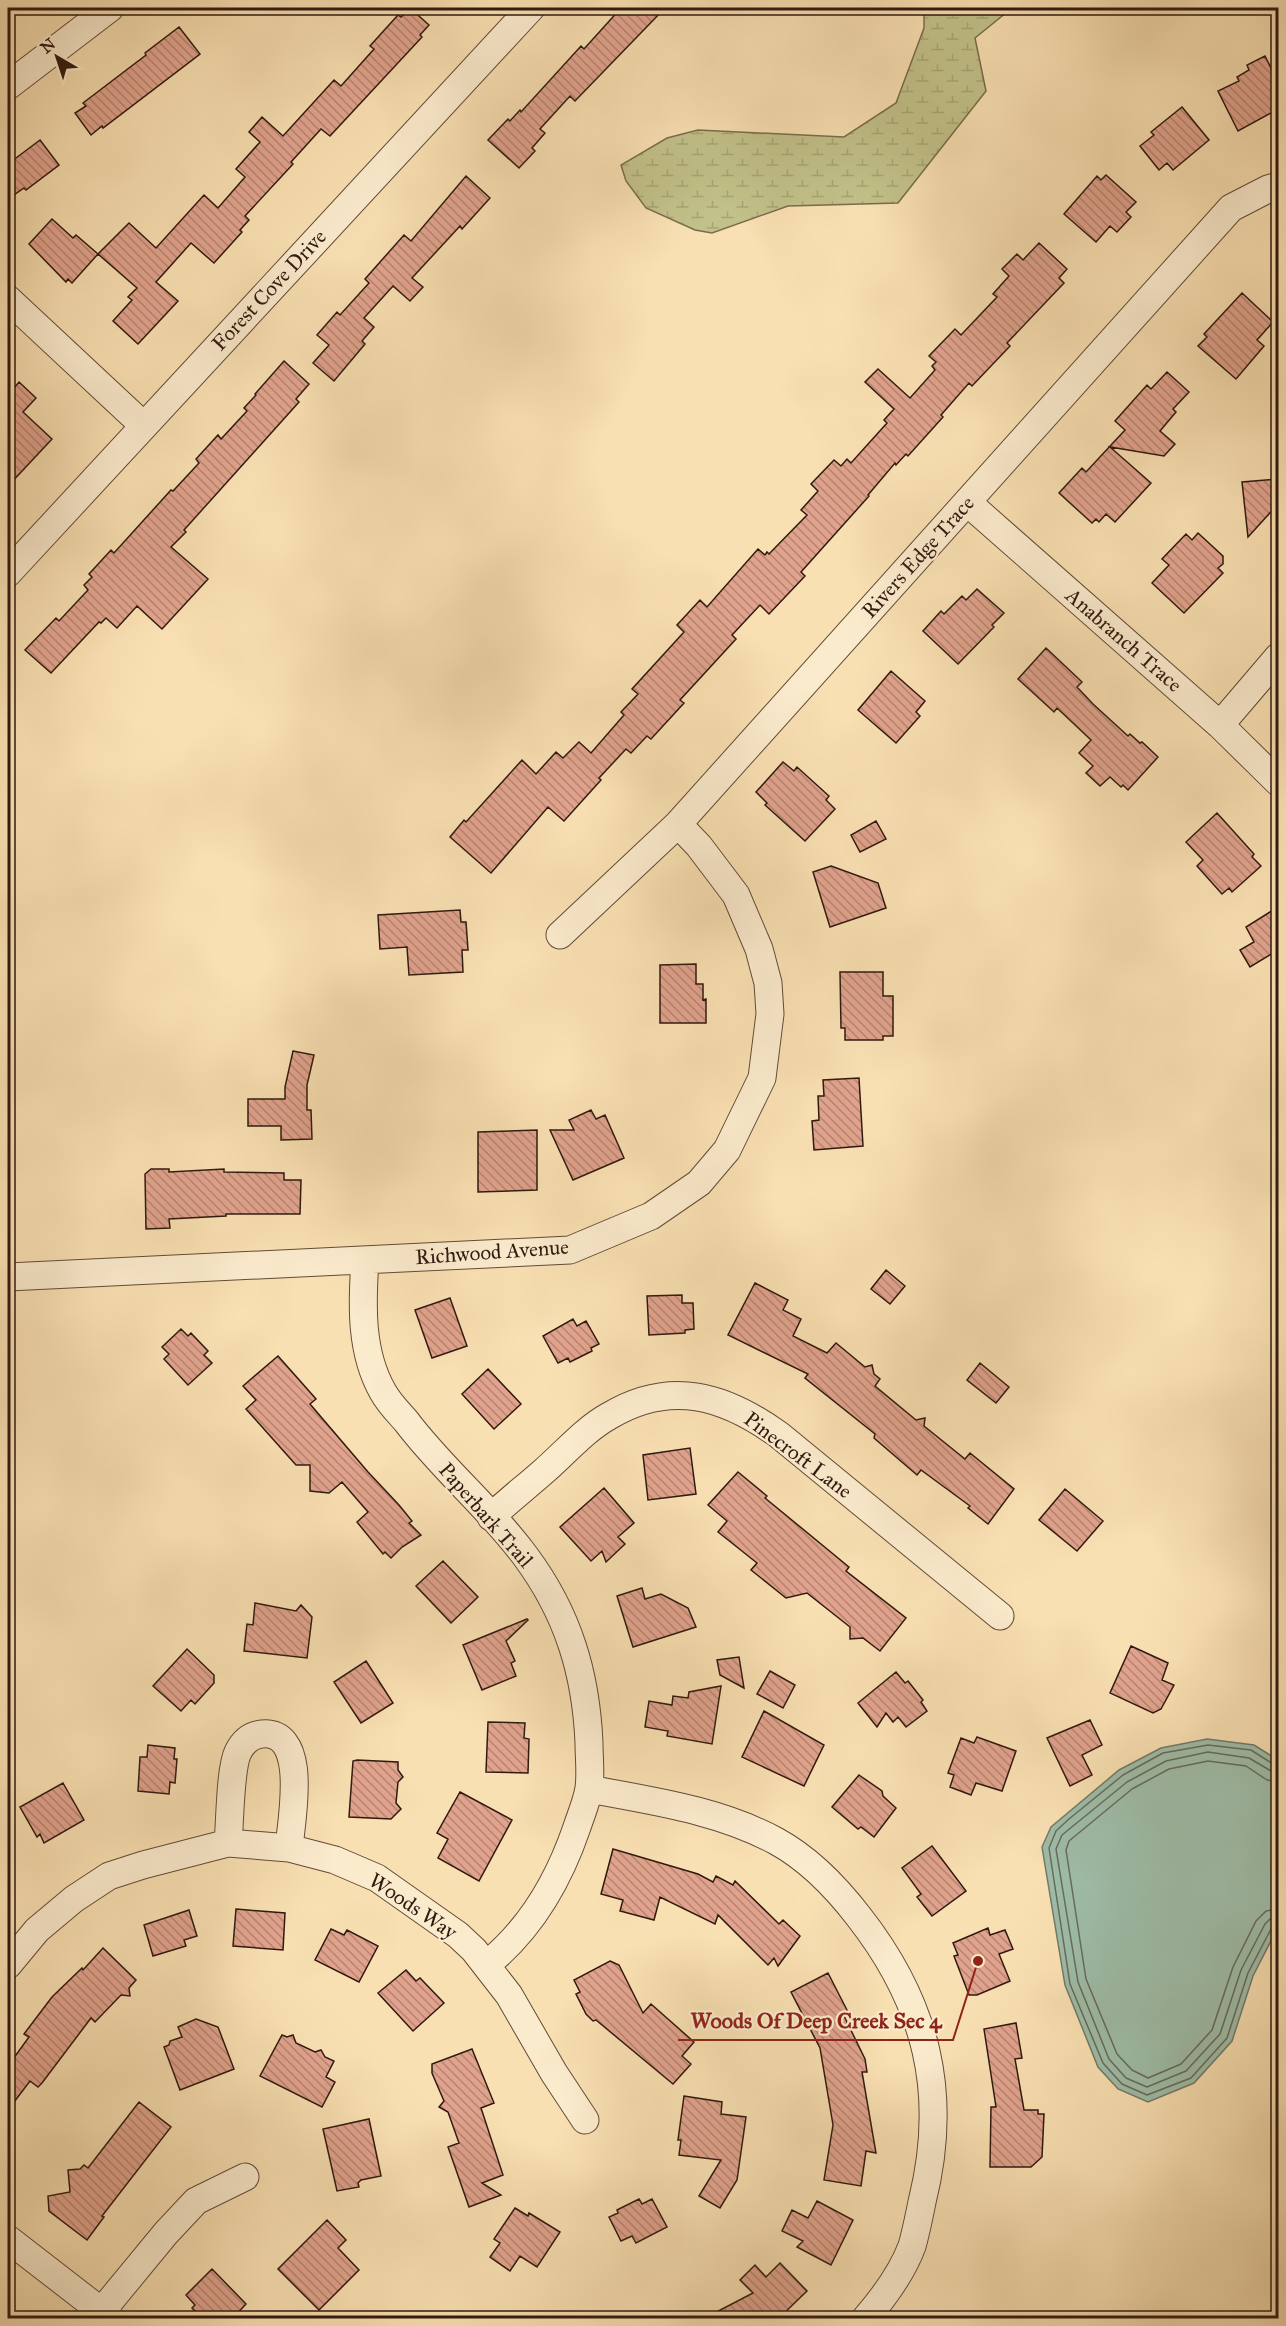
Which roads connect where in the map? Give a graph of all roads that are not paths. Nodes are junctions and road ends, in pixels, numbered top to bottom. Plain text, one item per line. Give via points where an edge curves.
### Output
1 (110, 8) edge
2 (531, 8) edge
3 (8, 86) edge
4 (1278, 186) edge
5 (8, 300) edge
6 (142, 425) junction
7 (967, 502) junction
8 (8, 573) edge
9 (1278, 657) edge
10 (1220, 725) junction
11 (1278, 782) edge
12 (678, 824) junction
13 (560, 935) dead end
14 (365, 1260) junction
15 (8, 1277) edge
16 (491, 1517) junction
17 (1000, 1616) dead end
18 (589, 1789) junction
19 (228, 1843) junction
20 (289, 1848) junction
21 (8, 1965) edge
22 (486, 1965) junction
23 (585, 2120) dead end
24 (246, 2177) dead end
25 (8, 2239) edge
26 (103, 2316) edge
27 (866, 2319) edge

1 - 3 street
2 - 6 street, Forest Cove Drive
4 - 7 street, Rivers Edge Trace via 1231,208
5 - 6 street
6 - 8 street, Forest Cove Drive
7 - 10 street, Anabranch Trace
7 - 12 street, Rivers Edge Trace
9 - 10 street
10 - 11 street, Anabranch Trace
12 - 13 street, Rivers Edge Trace
12 - 14 street, Richwood Avenue via 736,895 759,949 768,983 770,1014 762,1078 728,1150 699,1183 651,1216 570,1250
14 - 15 street, Richwood Avenue
14 - 16 street, Paperbark Trail via 361,1306 364,1328 383,1392 427,1449
16 - 17 street, Pinecroft Lane via 608,1416 641,1400 709,1398 753,1416 779,1435
16 - 18 street, Paperbark Trail via 526,1556 568,1630 583,1678
18 - 22 street, Paperbark Trail via 565,1863 545,1898
18 - 27 street via 679,1806 776,1841 806,1860 842,1895 897,1971 931,2071 933,2142 911,2247 897,2278
19 - 20 street, Woods Way
19 - 20 street via 237,1753 245,1741 257,1734 269,1734 282,1741 292,1757 295,1773
19 - 21 street, Woods Way via 109,1876 37,1930
20 - 22 street, Woods Way via 335,1860 377,1878 458,1935
22 - 23 street, Woods Way via 509,1995
24 - 26 street via 196,2201 166,2233
25 - 26 street

